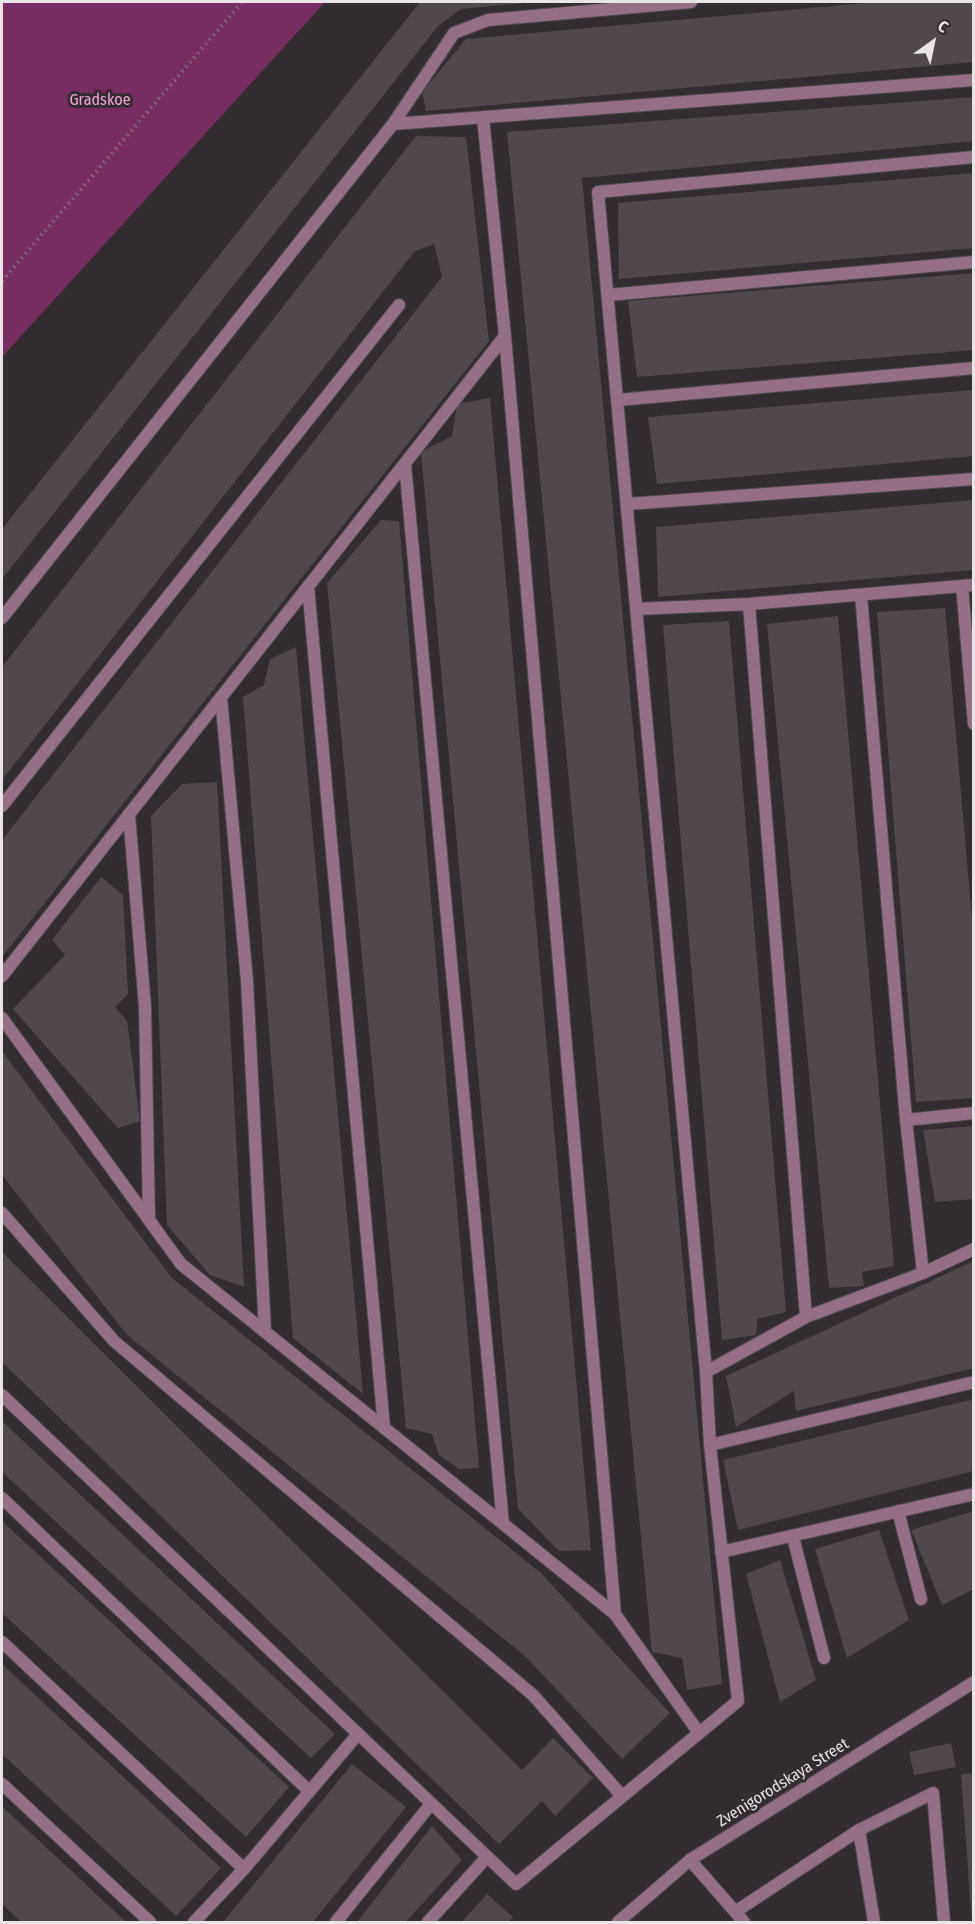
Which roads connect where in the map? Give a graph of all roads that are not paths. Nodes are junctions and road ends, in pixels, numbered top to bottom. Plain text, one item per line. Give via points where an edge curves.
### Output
1 (691, 2) edge
2 (974, 80) edge
3 (483, 117) junction
4 (393, 124) junction
5 (974, 157) edge
6 (974, 262) edge
7 (608, 295) junction
8 (399, 304) dead end
9 (505, 336) junction
10 (974, 368) edge
11 (618, 399) junction
12 (405, 464) junction
13 (974, 479) edge
14 (627, 504) junction
15 (308, 586) junction
16 (968, 586) edge
17 (861, 595) junction
18 (749, 604) junction
19 (636, 609) junction
20 (2, 618) edge
21 (221, 697) junction
22 (974, 723) edge
23 (2, 806) edge
24 (129, 814) junction
25 (2, 976) edge
26 (2, 1018) edge
27 (974, 1113) edge
28 (906, 1120) junction
29 (2, 1213) edge
30 (149, 1220) junction
31 (974, 1249) edge
32 (922, 1273) junction
33 (806, 1317) junction
34 (266, 1331) junction
35 (706, 1372) junction
36 (974, 1382) edge
37 (2, 1395) edge
38 (384, 1427) junction
39 (710, 1445) junction
40 (974, 1494) edge
41 (2, 1498) edge
42 (898, 1511) junction
43 (503, 1524) junction
44 (793, 1537) junction
45 (721, 1552) junction
46 (921, 1599) dead end
47 (615, 1614) junction
48 (2, 1642) edge
49 (824, 1658) dead end
50 (974, 1682) edge
51 (699, 1733) junction
52 (358, 1734) junction
53 (2, 1784) edge
54 (309, 1791) junction
55 (622, 1796) junction
56 (431, 1804) junction
57 (859, 1830) junction
58 (487, 1857) junction
59 (690, 1860) junction
60 (244, 1869) junction
61 (735, 1912) junction
62 (150, 1923) edge
63 (194, 1923) edge
64 (336, 1923) edge
65 (428, 1923) edge
66 (618, 1923) edge
67 (744, 1923) edge
68 (874, 1923) edge
69 (944, 1923) edge

1 - 4 street via 488,20 454,33
2 - 3 street
3 - 4 street
3 - 9 street
4 - 20 street
5 - 7 street via 598,192
6 - 7 street
7 - 11 street
8 - 23 street
9 - 12 street
9 - 47 street
10 - 11 street
11 - 14 street
12 - 15 street
12 - 43 street
13 - 14 street
14 - 19 street
15 - 21 street
15 - 38 street
16 - 17 street
16 - 22 street
17 - 18 street
17 - 28 street
18 - 19 street
18 - 33 street
19 - 35 street
21 - 24 street
21 - 34 street via 247,981
24 - 25 street
24 - 30 street via 145,1007
26 - 30 street
27 - 28 street
28 - 32 street
29 - 55 street via 114,1341 533,1695
30 - 34 street via 182,1264
31 - 32 street
32 - 33 street
33 - 35 street
34 - 38 street
35 - 39 street
36 - 39 street
37 - 52 street
38 - 43 street
39 - 45 street
40 - 42 street
41 - 54 street
42 - 44 street
42 - 46 street
43 - 47 street
44 - 45 street
44 - 49 street
45 - 51 street via 738,1701
47 - 51 street
48 - 60 street
50 - 59 street, Zvenigorodskaya Street
51 - 55 street
52 - 54 street
52 - 56 street
53 - 62 street
54 - 60 street
55 - 58 street via 516,1884
56 - 58 street
56 - 64 street
57 - 61 street
57 - 68 street
57 - 69 street via 933,1793
58 - 65 street
59 - 61 street
59 - 66 street, Zvenigorodskaya Street
60 - 63 street
61 - 67 street

